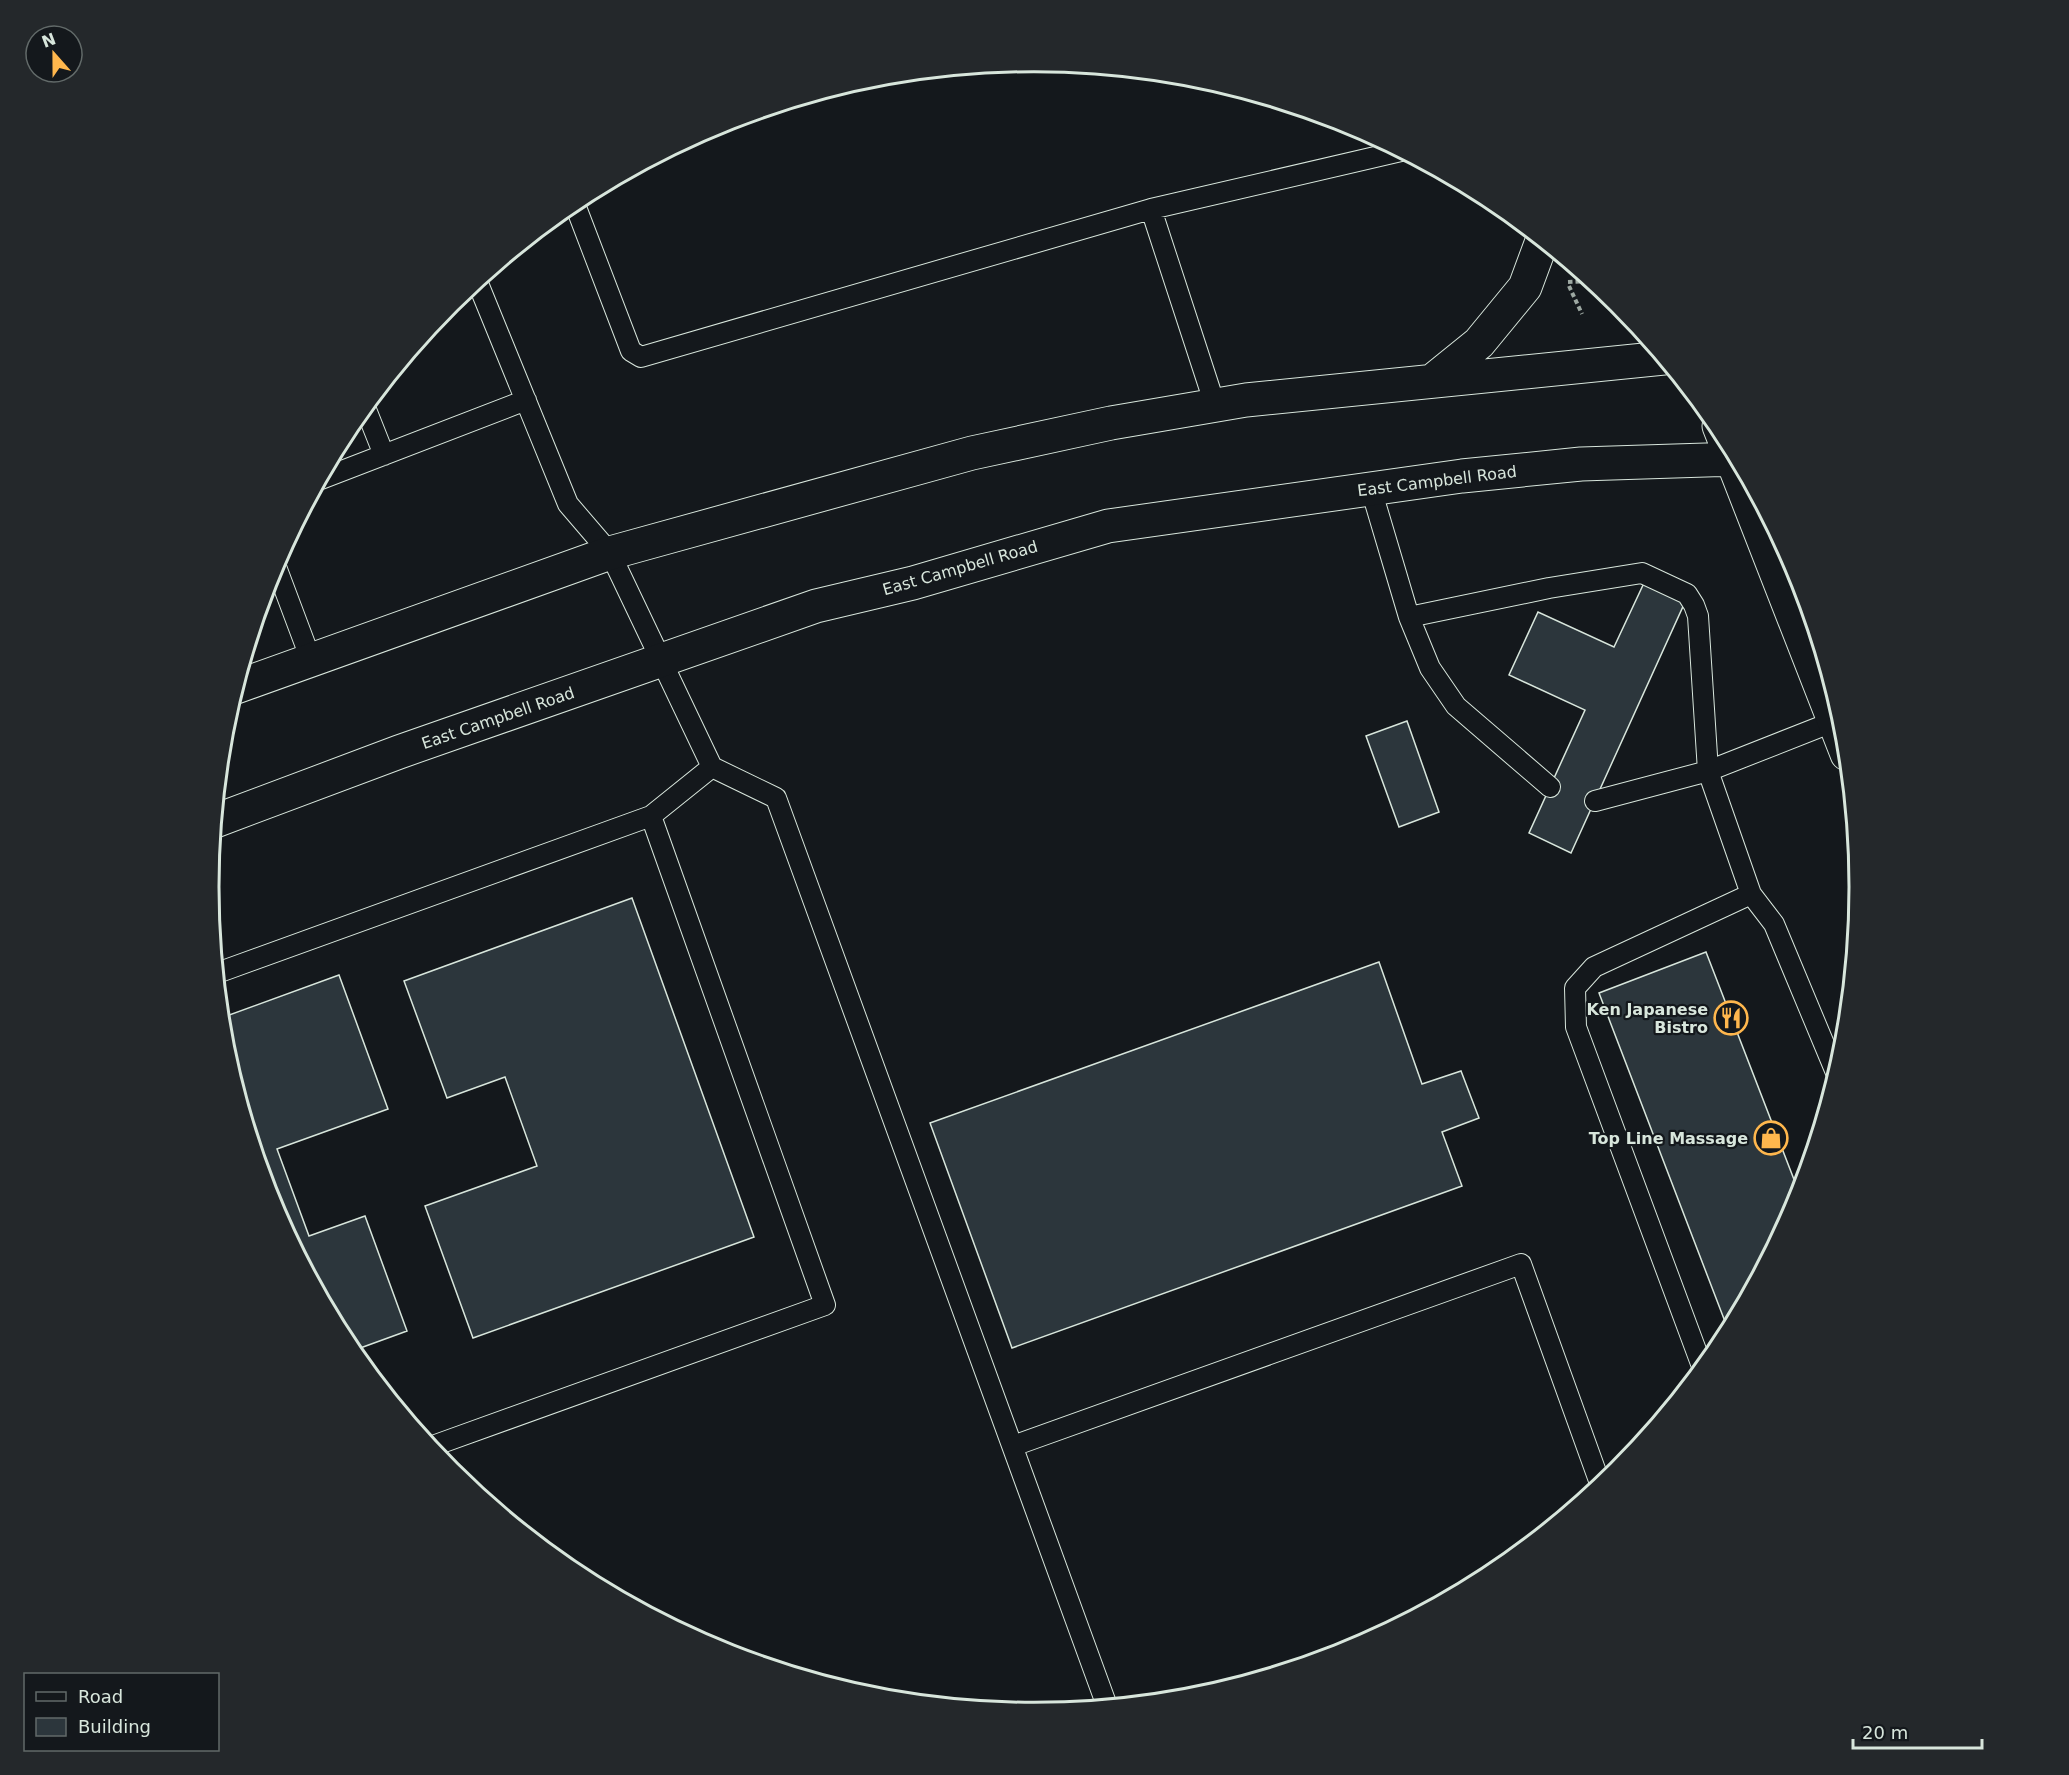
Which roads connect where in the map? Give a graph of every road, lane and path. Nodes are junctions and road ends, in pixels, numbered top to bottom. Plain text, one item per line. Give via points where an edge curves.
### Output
1 (1390, 154) edge
2 (1151, 209) junction
3 (578, 212) edge
4 (1539, 248) edge
5 (1580, 281) edge
6 (481, 290) edge
7 (1582, 314) dead end
8 (1655, 359) edge
9 (1432, 381) junction
10 (526, 400) junction
11 (1215, 405) junction
12 (369, 417) edge
13 (384, 455) junction
14 (1728, 459) edge
15 (331, 475) edge
16 (1371, 489) junction
17 (1748, 493) edge
18 (610, 552) junction
19 (280, 577) edge
20 (1409, 618) junction
21 (311, 660) junction
22 (663, 660) junction
23 (245, 684) edge
24 (1828, 704) edge
25 (1833, 722) edge
26 (712, 766) junction
27 (1708, 771) junction
28 (1550, 787) dead end
29 (1595, 801) dead end
30 (651, 816) junction
31 (222, 818) edge
32 (1751, 894) junction
33 (224, 971) edge
34 (1831, 1060) edge
35 (1699, 1359) edge
36 (439, 1444) edge
37 (1013, 1446) junction
38 (1598, 1477) edge
39 (1105, 1699) edge

1 - 2 lane
2 - 3 lane via 641,357 631,351
2 - 11 lane
4 - 9 main road via 1525,287 1479,342
5 - 7 path via 1567,282
6 - 10 lane
8 - 9 main road
9 - 11 main road
10 - 13 lane
10 - 18 lane via 568,504
11 - 18 main road via 972,453
12 - 13 lane
13 - 15 lane
14 - 16 main road, East Campbell Road via 1581,464
16 - 20 lane
16 - 22 main road, East Campbell Road via 1108,526 913,583 816,606
17 - 24 main road
18 - 21 main road
18 - 22 lane
19 - 21 lane
20 - 27 lane via 1642,573 1687,594 1698,616
20 - 28 lane via 1430,668 1456,706
21 - 23 main road
22 - 26 lane
22 - 31 main road, East Campbell Road
25 - 27 lane
26 - 30 lane
26 - 37 lane via 776,798
27 - 29 lane
27 - 32 lane
30 - 33 lane
30 - 36 lane via 825,1305
32 - 34 lane via 1774,924
32 - 35 lane via 1594,968 1575,988 1576,1027
37 - 38 lane via 1521,1264
37 - 39 lane

